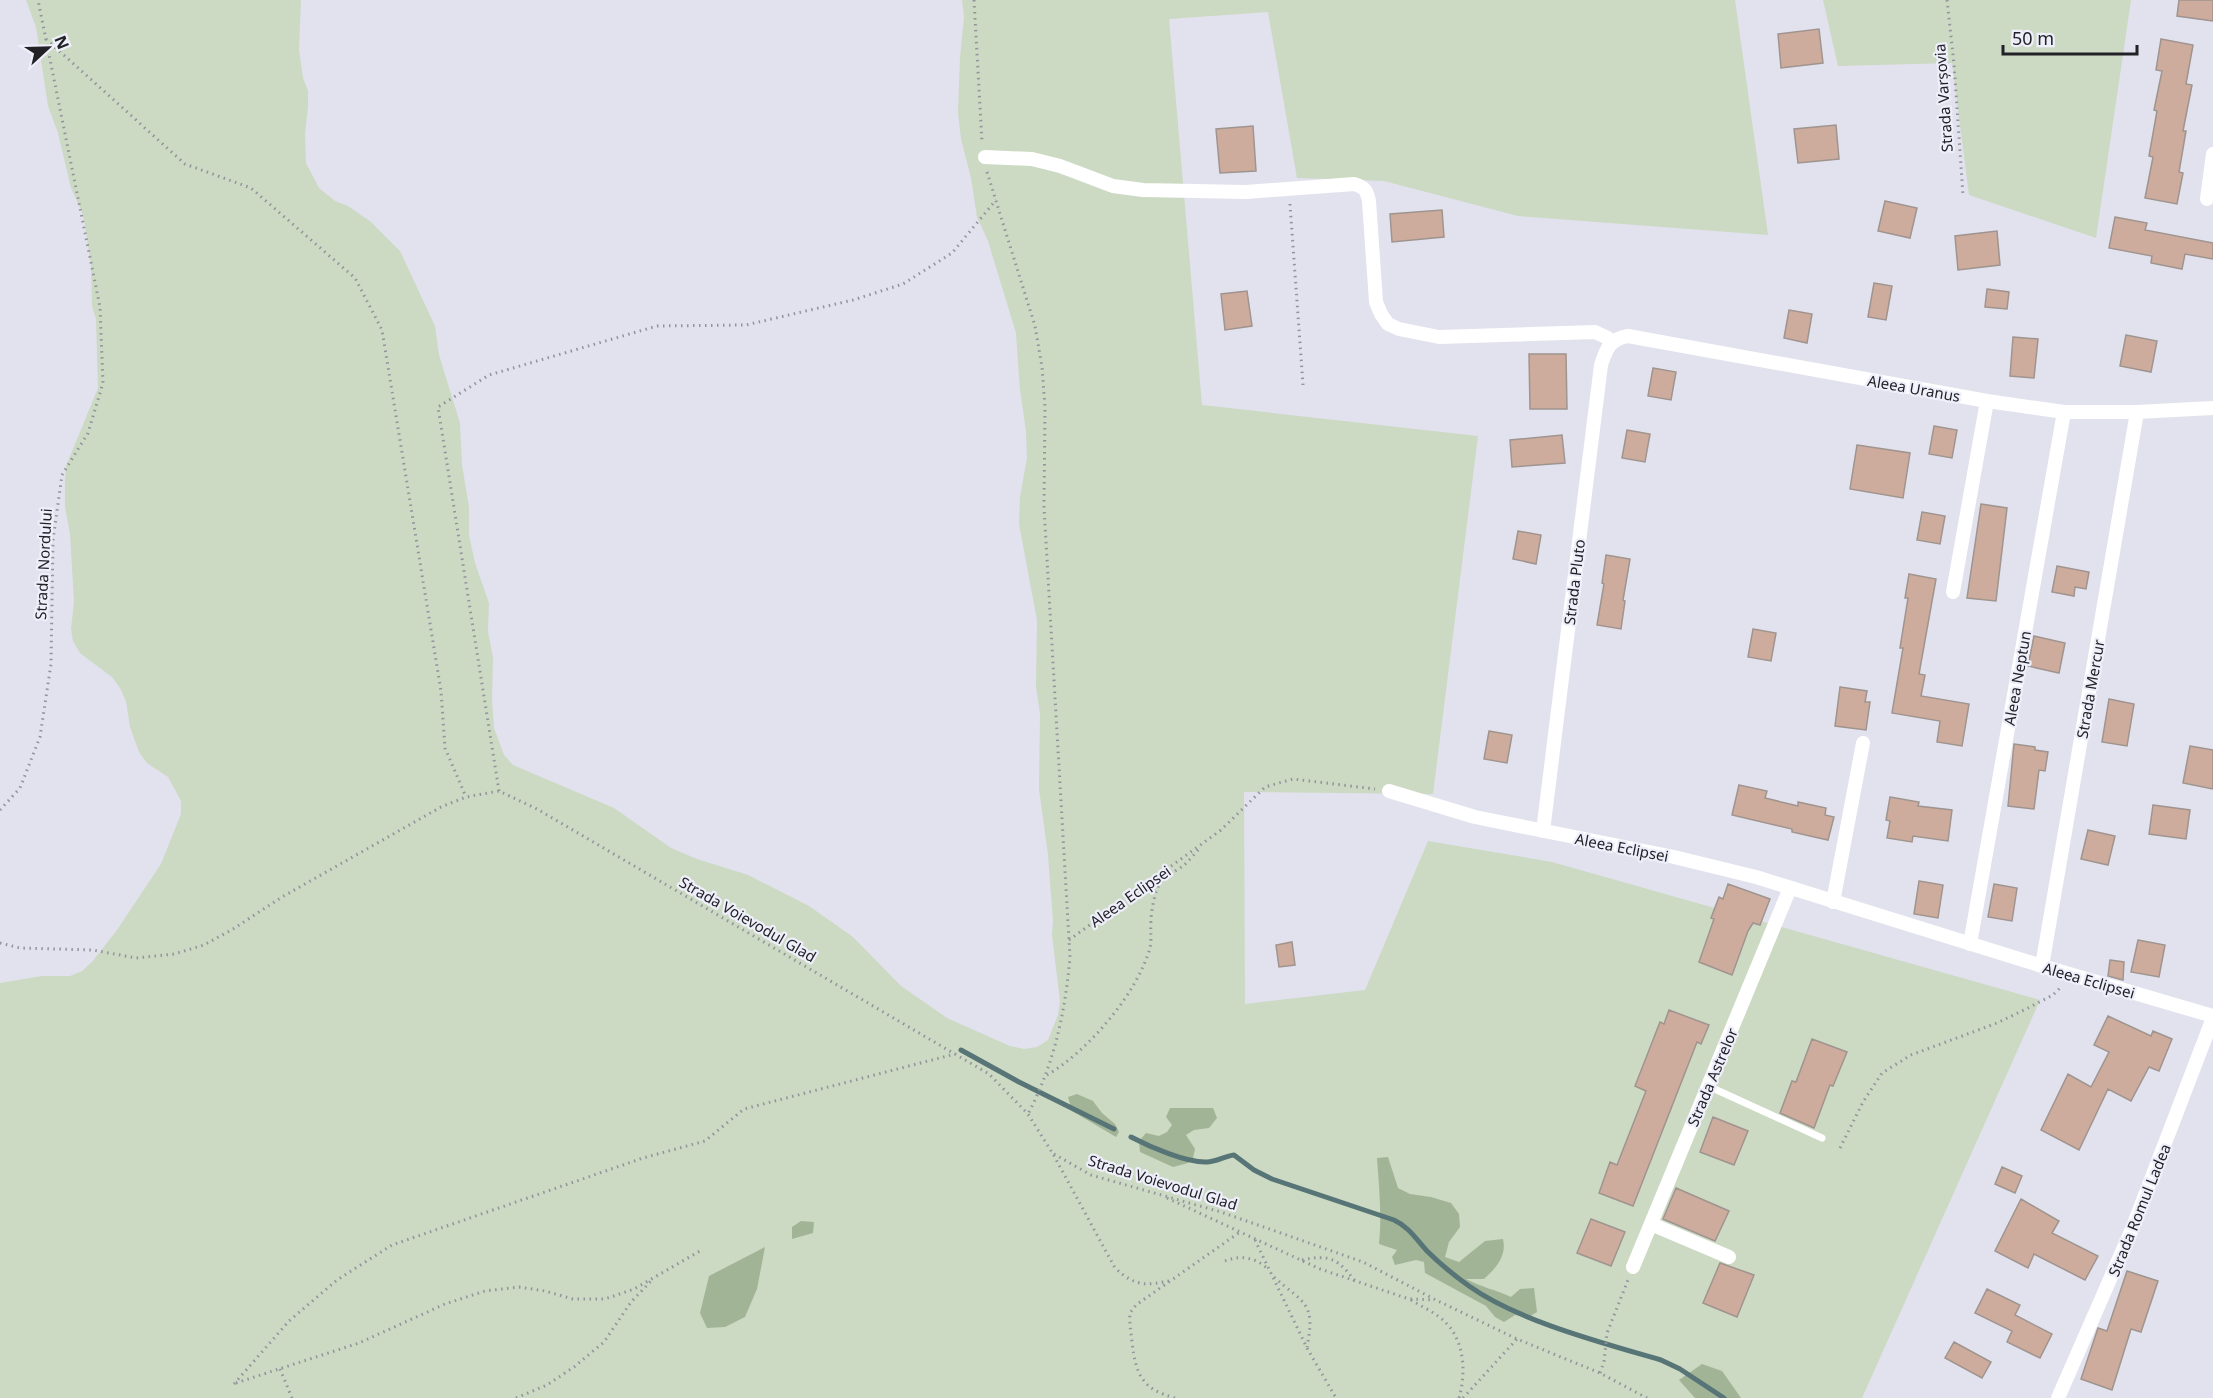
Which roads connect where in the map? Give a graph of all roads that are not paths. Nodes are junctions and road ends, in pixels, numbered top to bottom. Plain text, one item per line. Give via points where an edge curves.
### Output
1 (2213, 154) edge
2 (984, 157) road end
3 (2207, 198) dead end
4 (1614, 340) junction
5 (1987, 401) junction
6 (2213, 408) edge
7 (2064, 412) junction
8 (2138, 412) junction
9 (1953, 592) dead end
10 (1863, 743) dead end
11 (1389, 791) road end
12 (1543, 831) junction
13 (1790, 888) junction
14 (1833, 902) junction
15 (1970, 944) junction
16 (2042, 966) junction
17 (2213, 1017) edge
18 (1708, 1086) junction
19 (1821, 1138) dead end
20 (1651, 1224) junction
21 (1729, 1257) dead end
22 (1633, 1267) road end
23 (2058, 1398) edge

1 - 3 street
2 - 4 street, Aleea Uranus via 1032,159 1113,186 1143,190 1214,192 1363,186 1367,191 1377,302 1388,324 1440,337 1595,332
4 - 5 street, Aleea Uranus via 1628,336
4 - 12 street, Strada Pluto via 1601,365
5 - 7 street, Aleea Uranus
5 - 9 street
6 - 8 street, Aleea Uranus
7 - 8 street, Aleea Uranus
7 - 15 street, Aleea Neptun
8 - 16 street, Strada Mercur
10 - 14 street
11 - 12 street, Aleea Eclipsei via 1475,817
12 - 13 street, Aleea Eclipsei via 1674,857
13 - 14 street, Aleea Eclipsei
13 - 18 street, Strada Astrelor
14 - 15 street, Aleea Eclipsei
15 - 16 street, Aleea Eclipsei
16 - 17 street, Aleea Eclipsei
17 - 23 street, Strada Romul Ladea via 2132,1229
18 - 19 lane
18 - 20 street, Strada Astrelor
20 - 21 street
20 - 22 street, Strada Astrelor

